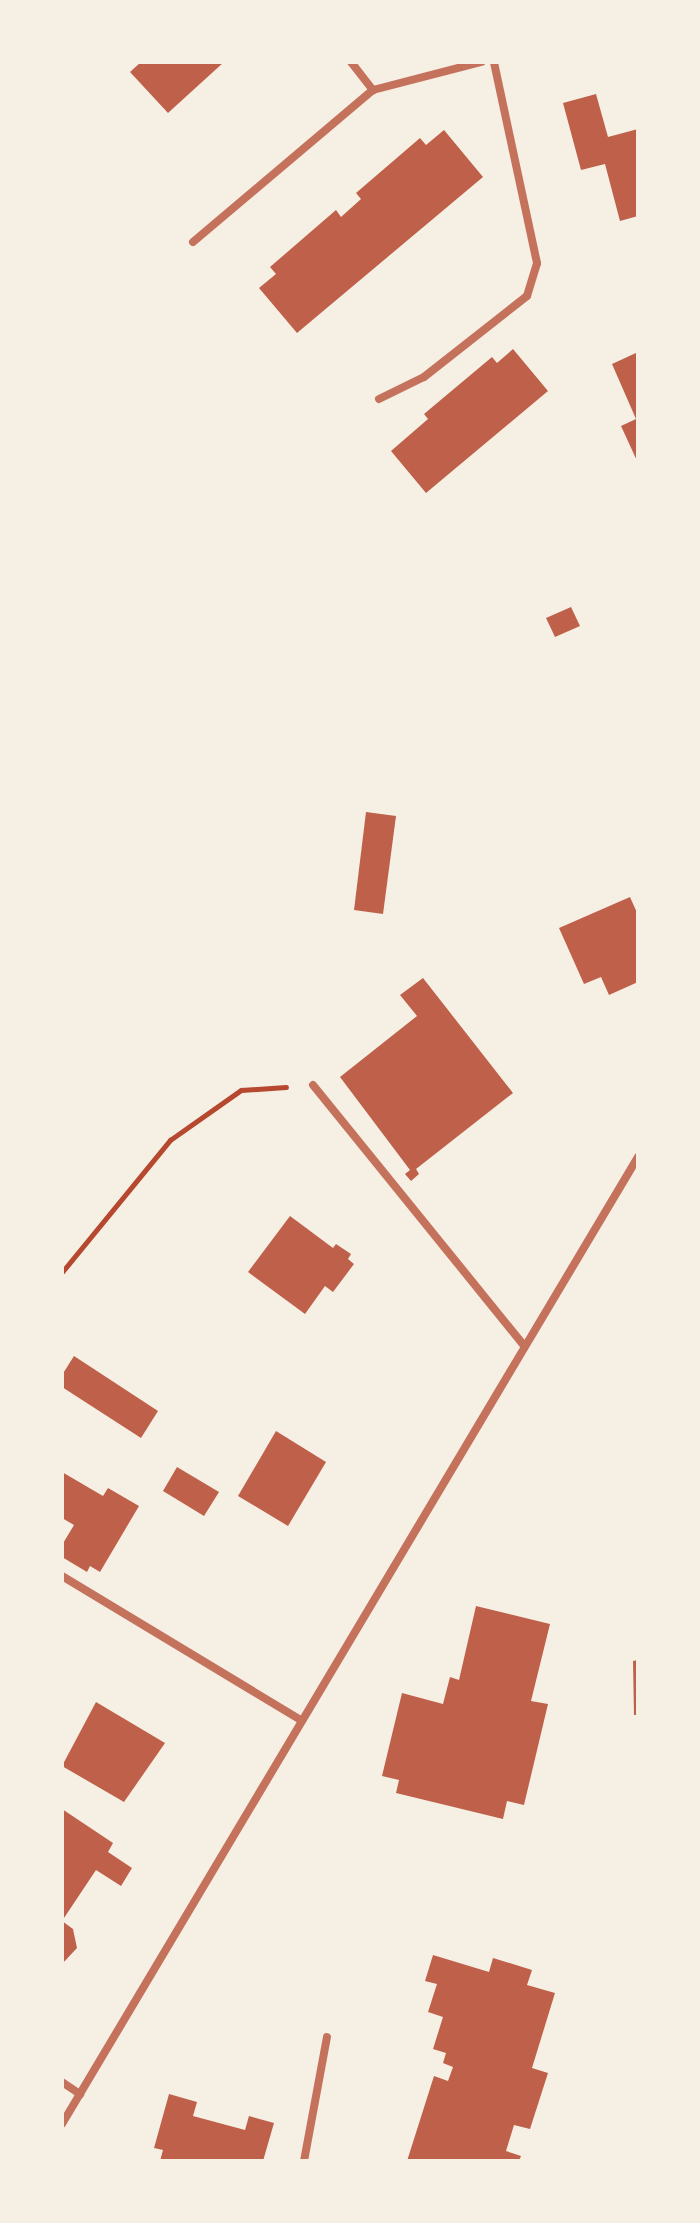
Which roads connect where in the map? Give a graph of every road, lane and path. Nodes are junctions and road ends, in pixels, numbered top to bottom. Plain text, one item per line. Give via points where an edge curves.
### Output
1 (351, 62) edge
2 (481, 62) edge
3 (494, 62) edge
4 (373, 90) junction
5 (193, 242) dead end
6 (379, 399) dead end
7 (313, 1085) joint
8 (638, 1157) edge
9 (62, 1272) edge
10 (524, 1346) junction
11 (62, 1576) edge
12 (302, 1721) junction
13 (327, 2037) dead end
14 (62, 2082) edge
15 (80, 2094) junction
16 (62, 2124) edge
17 (304, 2161) edge

1 - 4 street
2 - 4 street
3 - 6 street via 537,263 527,296 424,377
4 - 5 street
7 - 9 path via 241,1090 170,1140
7 - 10 street
8 - 10 street
10 - 12 street
11 - 12 street
12 - 15 street
13 - 17 street
14 - 15 street
15 - 16 street

